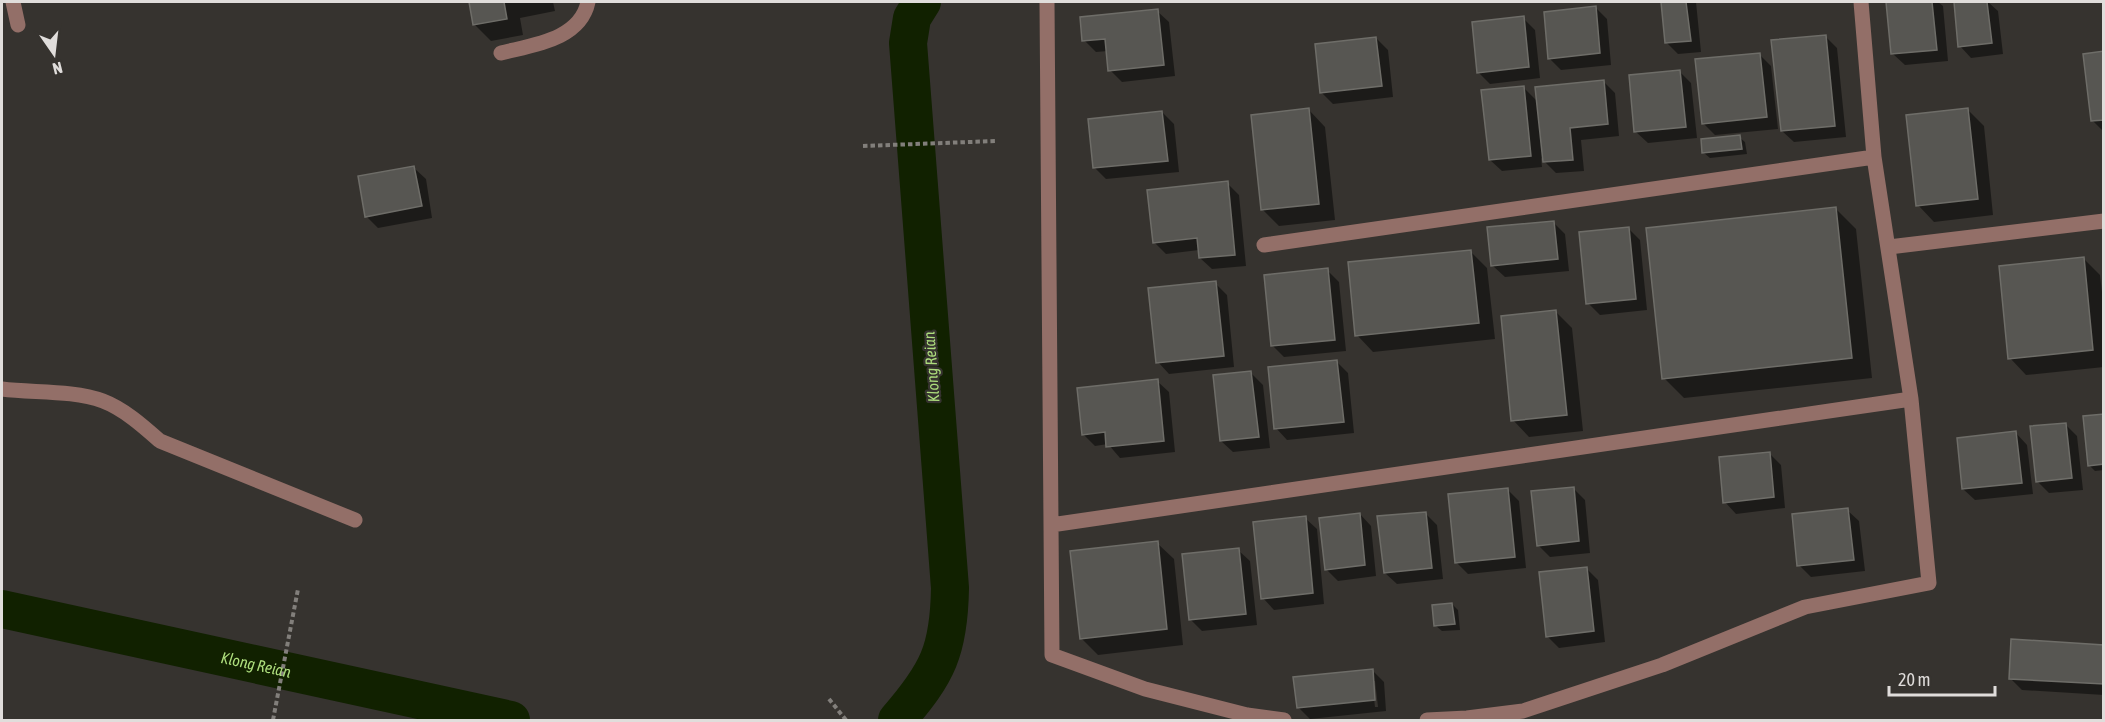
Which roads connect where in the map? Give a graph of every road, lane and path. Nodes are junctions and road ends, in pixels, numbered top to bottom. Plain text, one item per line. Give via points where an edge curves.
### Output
1 (13, 2) edge
2 (588, 2) edge
3 (1047, 2) edge
4 (1861, 2) edge
5 (18, 26) dead end
6 (501, 53) dead end
7 (996, 141) dead end
8 (863, 146) dead end
9 (1874, 157) junction
10 (2103, 221) edge
11 (1264, 245) dead end
12 (1889, 247) junction
13 (2, 389) edge
14 (1911, 399) junction
15 (355, 520) dead end
16 (1051, 525) junction
17 (298, 589) dead end
18 (829, 699) dead end
19 (273, 720) edge
20 (846, 720) edge
21 (1284, 720) edge
22 (1427, 720) edge

1 - 5 street
2 - 6 street via 580,20 564,33
3 - 16 street
4 - 9 street
7 - 8 path
9 - 11 street
9 - 12 street
10 - 12 street
12 - 14 street
13 - 15 street via 103,401 142,424 160,441
14 - 16 street
14 - 22 street via 1929,583 1805,607 1662,665 1523,711
16 - 21 street via 1052,655 1145,689 1247,715
17 - 19 path
18 - 20 path

